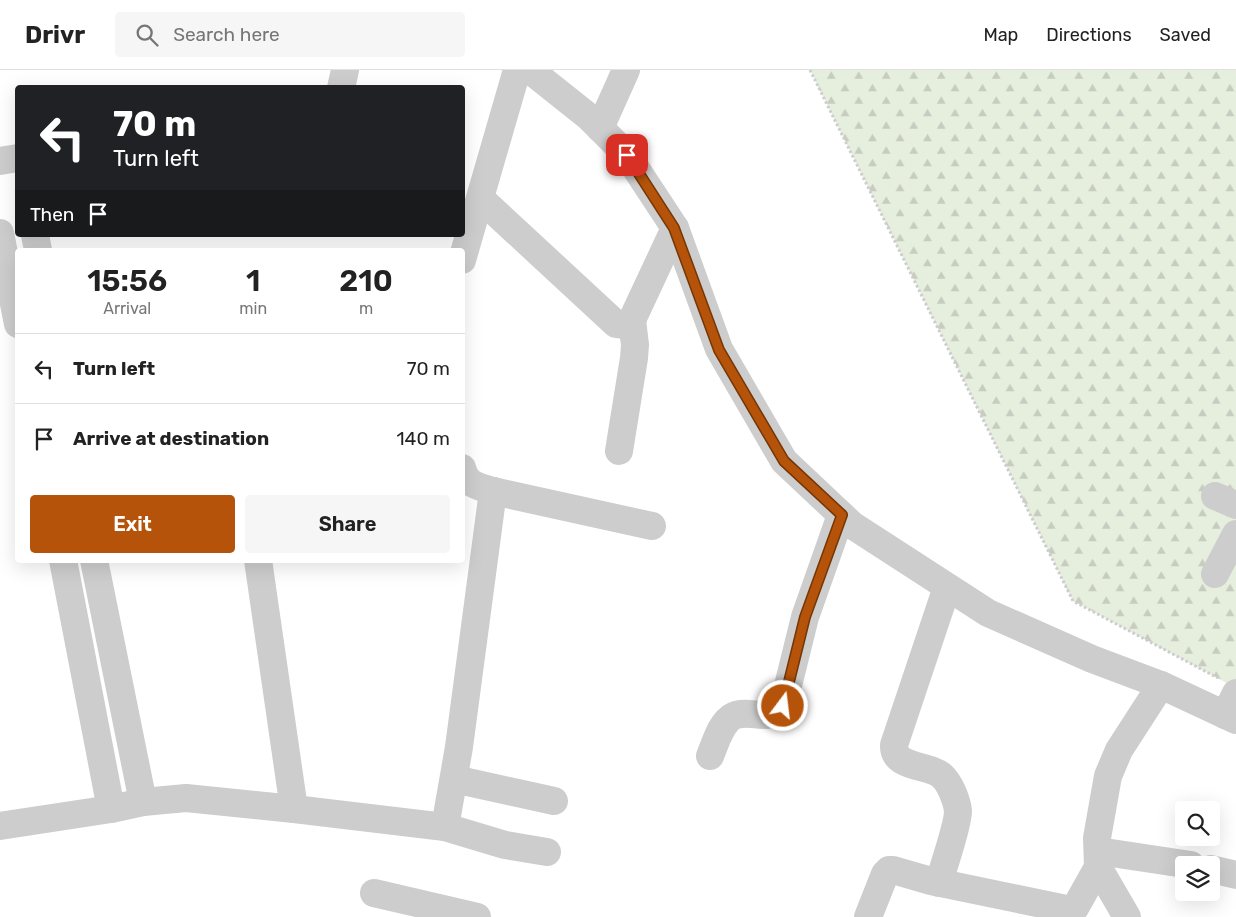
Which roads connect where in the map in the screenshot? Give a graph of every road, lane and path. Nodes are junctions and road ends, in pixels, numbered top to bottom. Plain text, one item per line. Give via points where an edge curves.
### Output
1 (345, 70) edge
2 (517, 70) edge
3 (530, 70) edge
4 (626, 70) edge
5 (810, 70) edge
6 (342, 85) edge
7 (600, 128) junction
8 (15, 158) edge
9 (0, 161) edge
10 (481, 199) junction
11 (674, 228) junction
12 (0, 233) edge
13 (465, 250) edge
14 (15, 309) edge
15 (632, 320) junction
16 (619, 451) dead end
17 (465, 478) edge
18 (492, 491) junction
19 (842, 515) junction
20 (652, 526) dead end
21 (1236, 534) edge
22 (64, 563) edge
23 (95, 563) edge
24 (258, 563) edge
25 (1215, 574) dead end
26 (947, 586) junction
27 (1161, 685) junction
28 (1229, 701) edge
29 (710, 756) dead end
30 (454, 779) junction
31 (554, 801) dead end
32 (143, 802) junction
33 (111, 809) junction
34 (294, 809) junction
35 (0, 826) edge
36 (445, 827) junction
37 (546, 852) dead end
38 (1098, 859) junction
39 (1175, 864) edge
40 (1220, 871) edge
41 (1236, 874) edge
42 (938, 883) junction
43 (374, 893) dead end
44 (477, 917) edge
45 (868, 917) edge
46 (1126, 917) edge

1 - 6 street
2 - 10 street
3 - 7 street
4 - 7 street
5 - 28 path via 1073,601
7 - 11 street via 627,155
8 - 9 street
10 - 13 street
10 - 15 street via 616,324 623,325
11 - 15 street
11 - 19 street via 719,350 784,461
12 - 14 street
15 - 16 street via 634,358
17 - 18 street
18 - 20 street
18 - 30 street
19 - 26 street via 852,525
19 - 29 street via 805,617 783,706 774,715 744,714 728,719
21 - 25 street
22 - 33 street
23 - 32 street
24 - 34 street
26 - 27 street via 988,613 1092,659
26 - 42 street via 894,745 897,758 942,776 948,782 956,805 957,820
27 - 28 street
27 - 38 street via 1118,750 1108,776 1098,838
30 - 31 street
30 - 36 street
32 - 33 street
32 - 34 street via 186,798
33 - 35 street
34 - 36 street
36 - 37 street via 505,845
38 - 39 street
38 - 42 street via 1075,908 1071,910
38 - 46 street
40 - 41 street
42 - 45 street via 889,870
43 - 44 street

